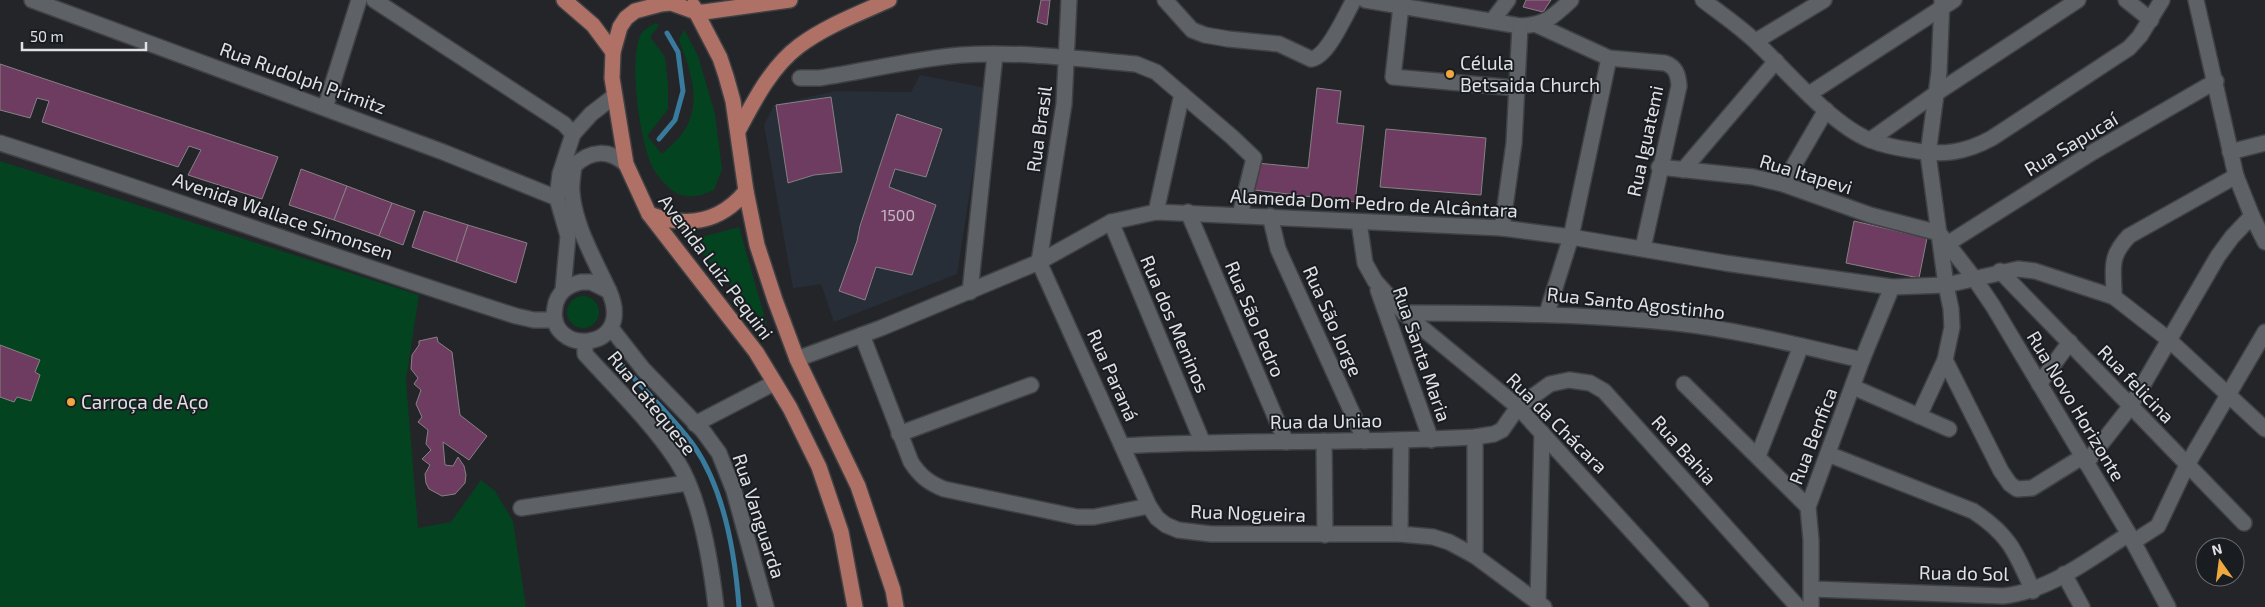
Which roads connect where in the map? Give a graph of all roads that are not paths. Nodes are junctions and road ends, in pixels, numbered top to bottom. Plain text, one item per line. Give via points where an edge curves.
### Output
1 (32, 0) edge
2 (359, 0) edge
3 (374, 0) edge
4 (564, 0) edge
5 (788, 0) edge
6 (889, 0) edge
7 (1069, 0) edge
8 (1165, 0) edge
9 (1354, 0) edge
10 (1366, 0) edge
11 (1508, 0) edge
12 (1571, 0) edge
13 (1704, 0) edge
14 (1824, 0) edge
15 (2078, 0) edge
16 (2126, 0) edge
17 (2162, 0) edge
18 (2196, 0) edge
19 (1946, 2) edge
20 (693, 6) edge
21 (1401, 6) junction
22 (2151, 20) junction
23 (1492, 21) junction
24 (1537, 25) junction
25 (1520, 26) junction
26 (1756, 41) junction
27 (613, 52) junction
28 (995, 55) junction
29 (1066, 58) junction
30 (1609, 58) junction
31 (1776, 62) junction
32 (800, 78) dead end
33 (2216, 81) junction
34 (1516, 88) junction
35 (1182, 94) junction
36 (1809, 94) junction
37 (1935, 94) junction
38 (613, 97) junction
39 (325, 108) junction
40 (1826, 110) junction
41 (738, 131) junction
42 (573, 134) junction
43 (1870, 140) junction
44 (0, 143) edge
45 (2265, 143) edge
46 (2230, 152) junction
47 (1928, 154) junction
48 (626, 164) junction
49 (1659, 168) junction
50 (1683, 170) junction
51 (2236, 176) junction
52 (1783, 184) junction
53 (746, 191) junction
54 (558, 198) junction
55 (1156, 212) junction
56 (1188, 212) junction
57 (649, 214) junction
58 (1240, 216) junction
59 (1270, 216) junction
60 (2252, 216) junction
61 (1111, 222) junction
62 (1359, 222) junction
63 (1502, 228) junction
64 (1570, 237) junction
65 (1943, 238) junction
66 (2265, 242) edge
67 (1643, 248) junction
68 (1039, 262) junction
69 (2000, 271) junction
70 (1974, 278) junction
71 (1375, 281) junction
72 (1946, 285) junction
73 (1892, 287) junction
74 (563, 290) junction
75 (609, 291) junction
76 (970, 292) junction
77 (2114, 297) junction
78 (1404, 313) junction
79 (1546, 313) junction
80 (555, 320) junction
81 (611, 328) junction
82 (2265, 332) edge
83 (862, 335) junction
84 (2168, 339) junction
85 (585, 342) junction
86 (2070, 342) junction
87 (1800, 346) junction
88 (797, 359) junction
89 (1862, 360) junction
90 (1944, 360) junction
91 (774, 383) junction
92 (1684, 384) dead end
93 (2039, 384) junction
94 (1031, 385) dead end
95 (1853, 387) junction
96 (2229, 396) junction
97 (1518, 407) junction
98 (2130, 407) junction
99 (1919, 416) junction
100 (696, 424) junction
101 (1949, 429) dead end
102 (2265, 429) edge
103 (1542, 433) junction
104 (899, 434) junction
105 (1475, 437) junction
106 (1401, 440) junction
107 (1431, 440) junction
108 (1202, 441) junction
109 (1365, 441) junction
110 (1286, 442) junction
111 (1324, 442) junction
112 (1122, 446) junction
113 (1828, 454) junction
114 (1758, 456) junction
115 (2084, 460) junction
116 (2187, 465) junction
117 (687, 483) junction
118 (1149, 506) junction
119 (1808, 507) junction
120 (521, 508) dead end
121 (2244, 523) dead end
122 (1400, 534) junction
123 (1325, 535) junction
124 (2131, 538) junction
125 (1475, 556) junction
126 (2064, 574) junction
127 (1812, 589) junction
128 (2033, 591) junction
129 (1541, 604) edge
130 (716, 607) edge
131 (766, 607) edge
132 (855, 607) edge
133 (896, 607) edge
134 (1701, 607) edge
135 (1798, 607) edge
136 (1811, 607) edge
137 (2082, 607) edge
138 (2168, 607) edge

1 - 39 street, Rua Rudolph Primitz
2 - 39 street
3 - 42 street via 564,124
4 - 27 main road via 593,25
5 - 20 main road, Avenida Luiz Pequini
6 - 41 main road via 820,32 797,47 763,86
7 - 29 street, Rua Brasil
8 - 9 street via 1192,30 1205,35 1279,44 1312,59 1325,52
10 - 21 street
11 - 23 street
12 - 24 street
13 - 26 street
14 - 26 street
15 - 37 street
16 - 22 street
17 - 22 street
18 - 33 street
19 - 36 street
19 - 37 street, Rua Novo Horizonte
20 - 27 main road, Avenida Luiz Pequini via 671,4 642,8 626,18 620,27
20 - 41 main road, Avenida Luiz Pequini via 720,58 733,100
21 - 23 street
21 - 34 street via 1393,77
22 - 47 street via 2129,48 1992,138 1958,152
23 - 25 street
24 - 25 street
24 - 30 street, Rua Iguatemi
25 - 34 street
26 - 31 street
27 - 38 main road, Avenida Luiz Pequini
28 - 29 street
28 - 32 street via 938,58 835,76
28 - 76 street
29 - 35 street via 1146,66
29 - 68 street, Rua Brasil via 1064,104
30 - 49 street, Rua Iguatemi via 1665,63 1676,70 1679,86
30 - 64 street
31 - 36 street
31 - 50 street
33 - 46 street
33 - 65 street, Rua Sapucaí
34 - 63 street via 1514,143
35 - 55 street
35 - 58 street via 1254,158
36 - 40 street
37 - 43 street
37 - 47 street, Rua Novo Horizonte
38 - 42 street
38 - 48 main road, Avenida Luiz Pequini
39 - 54 street, Rua Rudolph Primitz
40 - 43 street
40 - 52 street
41 - 53 main road, Avenida Luiz Pequini
42 - 54 street via 560,174
43 - 47 street
44 - 80 street, Avenida Wallace Simonsen via 516,316
45 - 46 street
46 - 51 street
47 - 65 street, Rua Novo Horizonte
48 - 57 main road, Avenida Luiz Pequini
48 - 75 street via 614,155 600,153 584,158 574,166 574,208
49 - 50 street, Rua Itapevi
49 - 67 street, Rua Iguatemi
50 - 52 street, Rua Itapevi via 1753,177
51 - 60 street
51 - 77 street via 2129,236 2118,247 2114,257
52 - 65 street, Rua Itapevi
53 - 57 main road via 730,208 697,221 671,221
53 - 88 main road, Avenida Luiz Pequini via 757,245
54 - 74 street via 568,236
55 - 56 street, Alameda Dom Pedro de Alcântara
55 - 61 street, Alameda Dom Pedro de Alcântara
56 - 58 street, Alameda Dom Pedro de Alcântara
56 - 110 street, Rua São Pedro
57 - 91 main road, Avenida Luiz Pequini via 756,352
58 - 59 street, Alameda Dom Pedro de Alcântara
59 - 62 street, Alameda Dom Pedro de Alcântara
59 - 109 street, Rua São Jorge via 1278,249
60 - 66 street
60 - 84 street via 2218,256
61 - 68 street, Alameda Dom Pedro de Alcântara
61 - 108 street, Rua dos Meninos
62 - 63 street, Alameda Dom Pedro de Alcântara
62 - 71 street, Rua da Chácara via 1365,263
63 - 64 street, Alameda Dom Pedro de Alcântara
64 - 67 street, Alameda Dom Pedro de Alcântara
64 - 79 street
65 - 70 street, Rua Novo Horizonte
65 - 72 street, Rua Novo Horizonte
67 - 73 street, Alameda Dom Pedro de Alcântara via 1754,268
68 - 76 street, Alameda Dom Pedro de Alcântara
68 - 112 street, Rua Paraná
69 - 70 street, Alameda Dom Pedro de Alcântara
69 - 77 street, Alameda Dom Pedro de Alcântara via 2035,271
69 - 86 street, Rua felicina
70 - 72 street, Alameda Dom Pedro de Alcântara
70 - 93 street, Rua Novo Horizonte
71 - 78 street, Rua da Chácara
71 - 107 street, Rua Santa Maria
72 - 73 street, Alameda Dom Pedro de Alcântara
72 - 90 street, Rua Novo Horizonte via 1952,327
73 - 89 street, Rua Benfica
74 - 75 street via 571,284 591,282
74 - 80 street via 555,304
75 - 81 street via 615,313
76 - 83 street, Alameda Dom Pedro de Alcântara
77 - 84 street, Alameda Dom Pedro de Alcântara
78 - 79 street, Rua Santo Agostinho
78 - 97 street, Rua da Chácara
79 - 87 street, Rua Santo Agostinho via 1678,324
80 - 85 street via 563,334 577,342
81 - 85 street via 600,338
81 - 100 street, Rua Vanguarda via 643,369
82 - 96 street, Rua do Sol
83 - 88 street, Alameda Dom Pedro de Alcântara
83 - 104 street
84 - 96 street, Alameda Dom Pedro de Alcântara
84 - 98 street
85 - 117 street, Rua Catequese via 585,354 672,455
86 - 93 street
86 - 98 street, Rua felicina
87 - 89 street, Rua Santo Agostinho
87 - 114 street
88 - 133 main road, Avenida Luiz Pequini via 858,486
89 - 95 street, Rua Benfica
90 - 99 street, Rua Novo Horizonte
90 - 115 street via 2001,471 2017,489 2032,488
91 - 100 street
91 - 132 main road, Avenida Luiz Pequini via 818,467 841,532
92 - 114 street
93 - 115 street, Rua Novo Horizonte
94 - 104 street
95 - 99 street
95 - 113 street, Rua Benfica
96 - 102 street, Alameda Dom Pedro de Alcântara
96 - 116 street, Rua do Sol
97 - 103 street, Rua da Chácara
97 - 105 street, Rua da Uniao via 1502,430
97 - 135 street, Rua Bahia via 1550,384 1570,380 1604,391
98 - 115 street
98 - 116 street, Rua felicina
99 - 101 street
100 - 131 street, Rua Vanguarda via 719,453 730,477
103 - 129 street
103 - 134 street, Rua da Chácara
104 - 118 street via 919,474 931,484 944,488 1077,517 1094,518
105 - 107 street, Rua da Uniao
105 - 125 street
106 - 107 street, Rua da Uniao
106 - 109 street, Rua da Uniao
106 - 122 street
108 - 110 street, Rua da Uniao
108 - 112 street, Rua da Uniao
109 - 111 street, Rua da Uniao
110 - 111 street, Rua da Uniao
111 - 123 street
112 - 118 street, Rua Paraná
113 - 119 street, Rua Benfica
113 - 128 street via 1973,511 1993,524 2010,542
114 - 119 street
115 - 124 street, Rua Novo Horizonte
116 - 121 street, Rua felicina
116 - 124 street, Rua do Sol via 2158,526
117 - 120 street
117 - 130 street, Rua Catequese via 698,511
118 - 123 street, Rua Nogueira via 1156,518 1178,530 1211,534
119 - 127 street, Rua Benfica
122 - 123 street, Rua Nogueira
122 - 125 street, Rua Nogueira via 1433,537
124 - 126 street, Rua do Sol
124 - 138 street, Rua Novo Horizonte
125 - 129 street, Rua Nogueira
126 - 128 street, Rua do Sol
126 - 137 street
127 - 128 street, Rua do Sol via 2003,596
127 - 136 street, Rua Benfica

